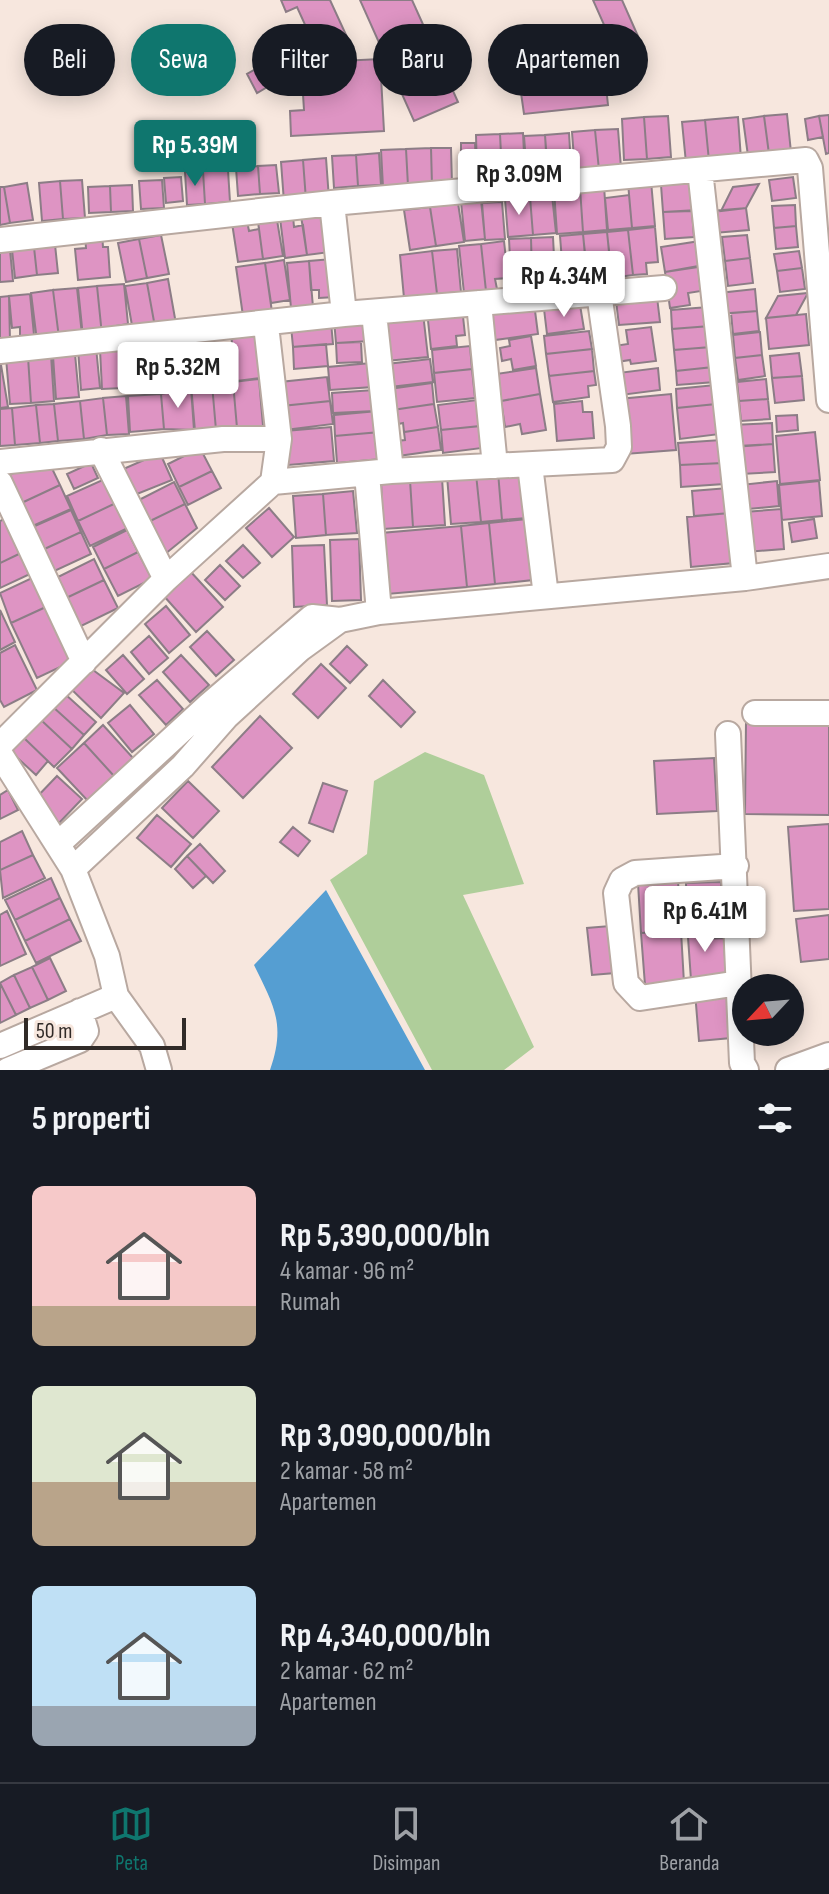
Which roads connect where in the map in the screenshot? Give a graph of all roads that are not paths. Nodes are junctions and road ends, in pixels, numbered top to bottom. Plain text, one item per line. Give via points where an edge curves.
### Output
1 (700, 170) junction
2 (332, 203) junction
3 (0, 240) edge
4 (664, 288) dead end
5 (599, 293) junction
6 (479, 303) junction
7 (374, 313) junction
8 (344, 314) junction
9 (266, 325) junction
10 (0, 351) edge
11 (829, 400) edge
12 (279, 439) junction
13 (101, 450) junction
14 (0, 462) edge
15 (530, 465) junction
16 (495, 466) junction
17 (379, 473) junction
18 (273, 482) junction
19 (0, 483) edge
20 (829, 566) edge
21 (745, 578) junction
22 (166, 579) junction
23 (546, 596) junction
24 (379, 612) junction
25 (84, 662) junction
26 (218, 711) junction
27 (755, 713) dead end
28 (829, 713) edge
29 (728, 734) dead end
30 (0, 745) edge
31 (0, 754) edge
32 (59, 843) junction
33 (736, 866) junction
34 (73, 869) junction
35 (739, 974) edge
36 (732, 984) edge
37 (116, 996) junction
38 (80, 1011) junction
39 (0, 1046) edge
40 (741, 1046) edge
41 (829, 1055) edge
42 (8, 1070) edge
43 (159, 1070) edge
44 (746, 1070) edge
45 (788, 1070) edge

1 - 2 street
1 - 11 street via 801,159 810,165
1 - 21 street
2 - 3 street
2 - 8 street
4 - 5 street
5 - 6 street
5 - 15 street via 618,426 617,456 607,462
6 - 7 street
6 - 16 street
7 - 8 street
7 - 17 street
8 - 9 street
9 - 10 street
9 - 12 street
12 - 13 street
12 - 18 street
13 - 14 street
13 - 22 street
15 - 16 street
15 - 23 street
16 - 17 street
17 - 18 street
17 - 24 street
18 - 22 street
19 - 25 street
20 - 21 street
21 - 23 street
22 - 25 street
23 - 24 street
24 - 26 street via 340,620
25 - 30 street
26 - 32 street
26 - 34 street via 183,766
27 - 28 street
29 - 33 street
31 - 32 street
32 - 34 street
33 - 35 street
33 - 36 street via 635,873 622,880 616,893 626,983 633,993 640,998
34 - 37 street via 107,956
37 - 38 street
37 - 43 street via 152,1046
38 - 39 street
38 - 42 street via 86,1031 80,1040
40 - 44 street
41 - 45 street

